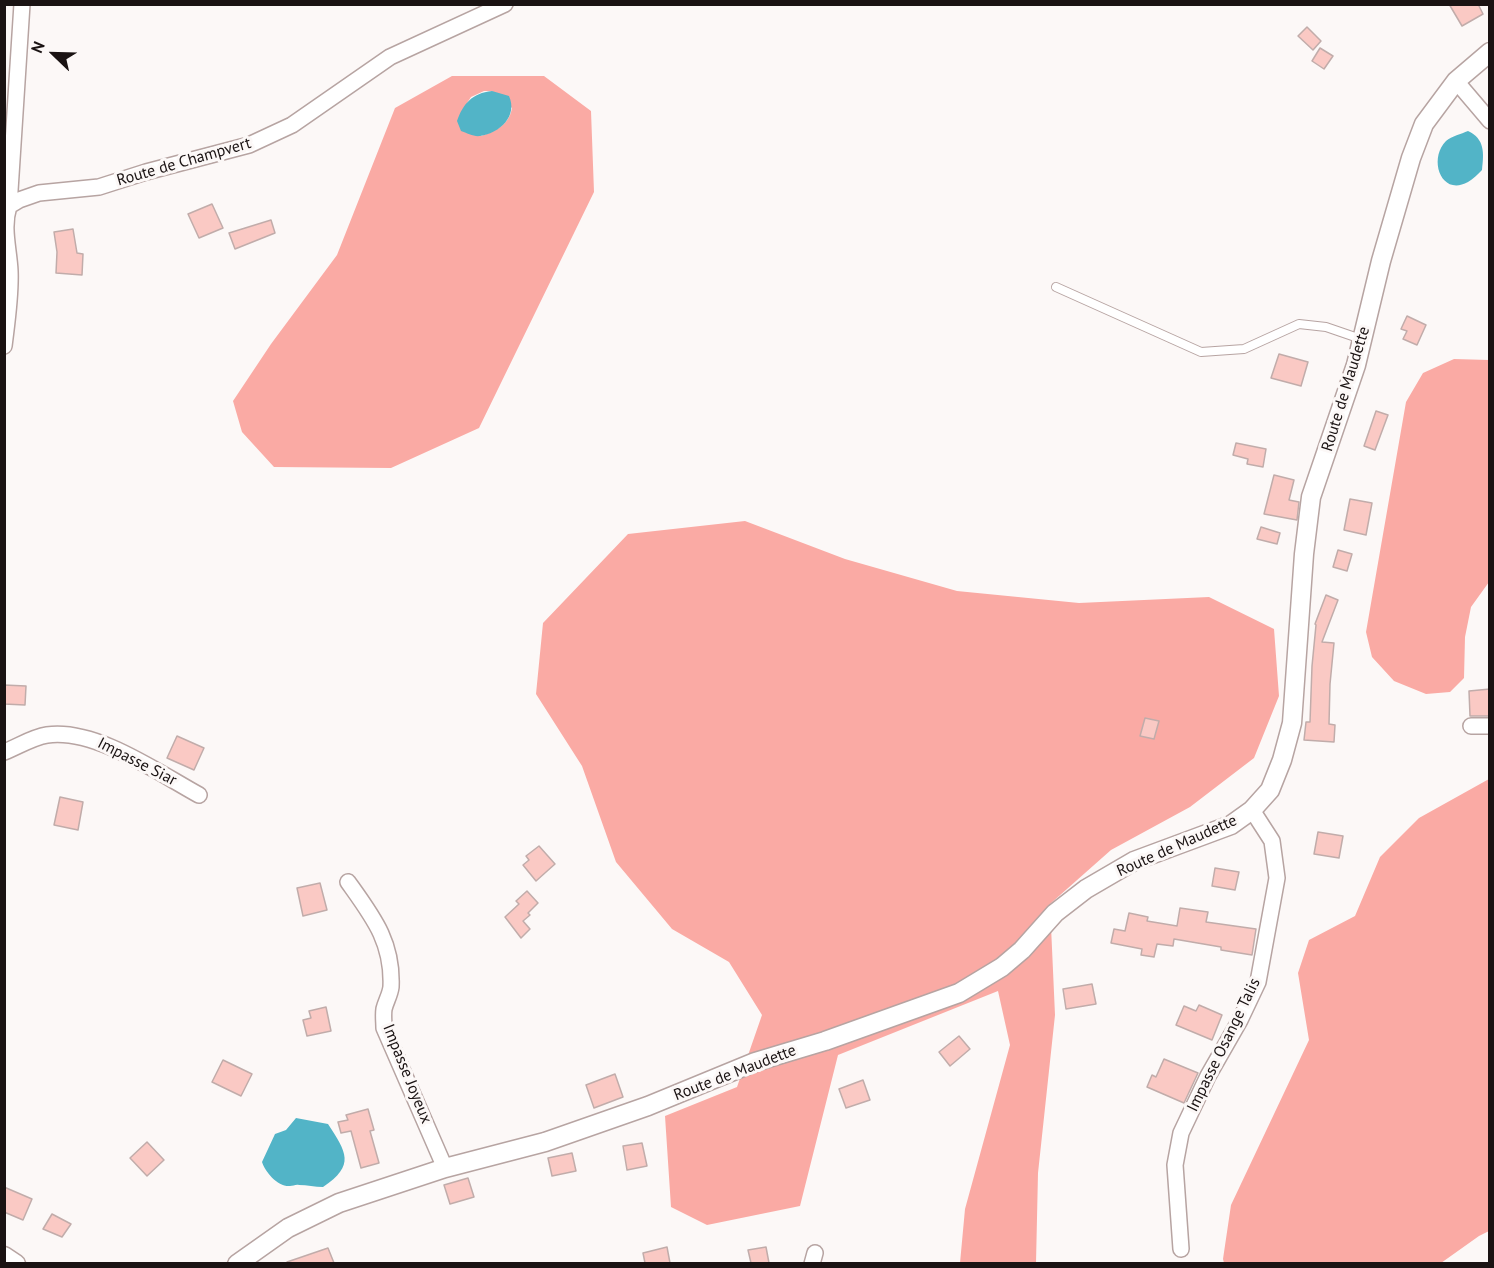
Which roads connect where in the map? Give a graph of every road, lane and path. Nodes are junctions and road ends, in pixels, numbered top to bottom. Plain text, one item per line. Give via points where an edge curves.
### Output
1 (22, 4) edge
2 (505, 4) edge
3 (1490, 52) edge
4 (1456, 81) junction
5 (1490, 121) edge
6 (9, 206) junction
7 (1056, 287) dead end
8 (1362, 339) junction
9 (4, 346) edge
10 (1471, 726) dead end
11 (1490, 726) edge
12 (4, 752) edge
13 (199, 795) dead end
14 (1252, 810) junction
15 (348, 882) dead end
16 (446, 1168) junction
17 (1181, 1249) dead end
18 (237, 1263) edge

1 - 6 street
2 - 6 street, Route de Champvert via 390,57 292,125 249,145 99,187 39,193
3 - 4 street, Route de Maudette
4 - 5 street
4 - 8 street, Route de Maudette via 1424,124 1411,158
6 - 9 street via 5,223 9,306
7 - 8 lane via 1202,352 1244,349 1299,324 1326,327
8 - 14 street, Route de Maudette via 1311,497 1292,723 1270,790
10 - 11 street
12 - 13 street, Impasse Siar via 46,735 79,735 102,742
14 - 16 street, Route de Maudette via 1231,825 1134,861 1086,889 1002,967 959,993 755,1062 648,1106 545,1142
14 - 17 street, Impasse Osange Talis via 1272,841 1277,878 1258,982 1181,1133 1175,1165
15 - 16 street, Impasse Joyeux via 370,912 388,949 390,993 384,1028
16 - 18 street, Route de Maudette via 339,1203 288,1228

